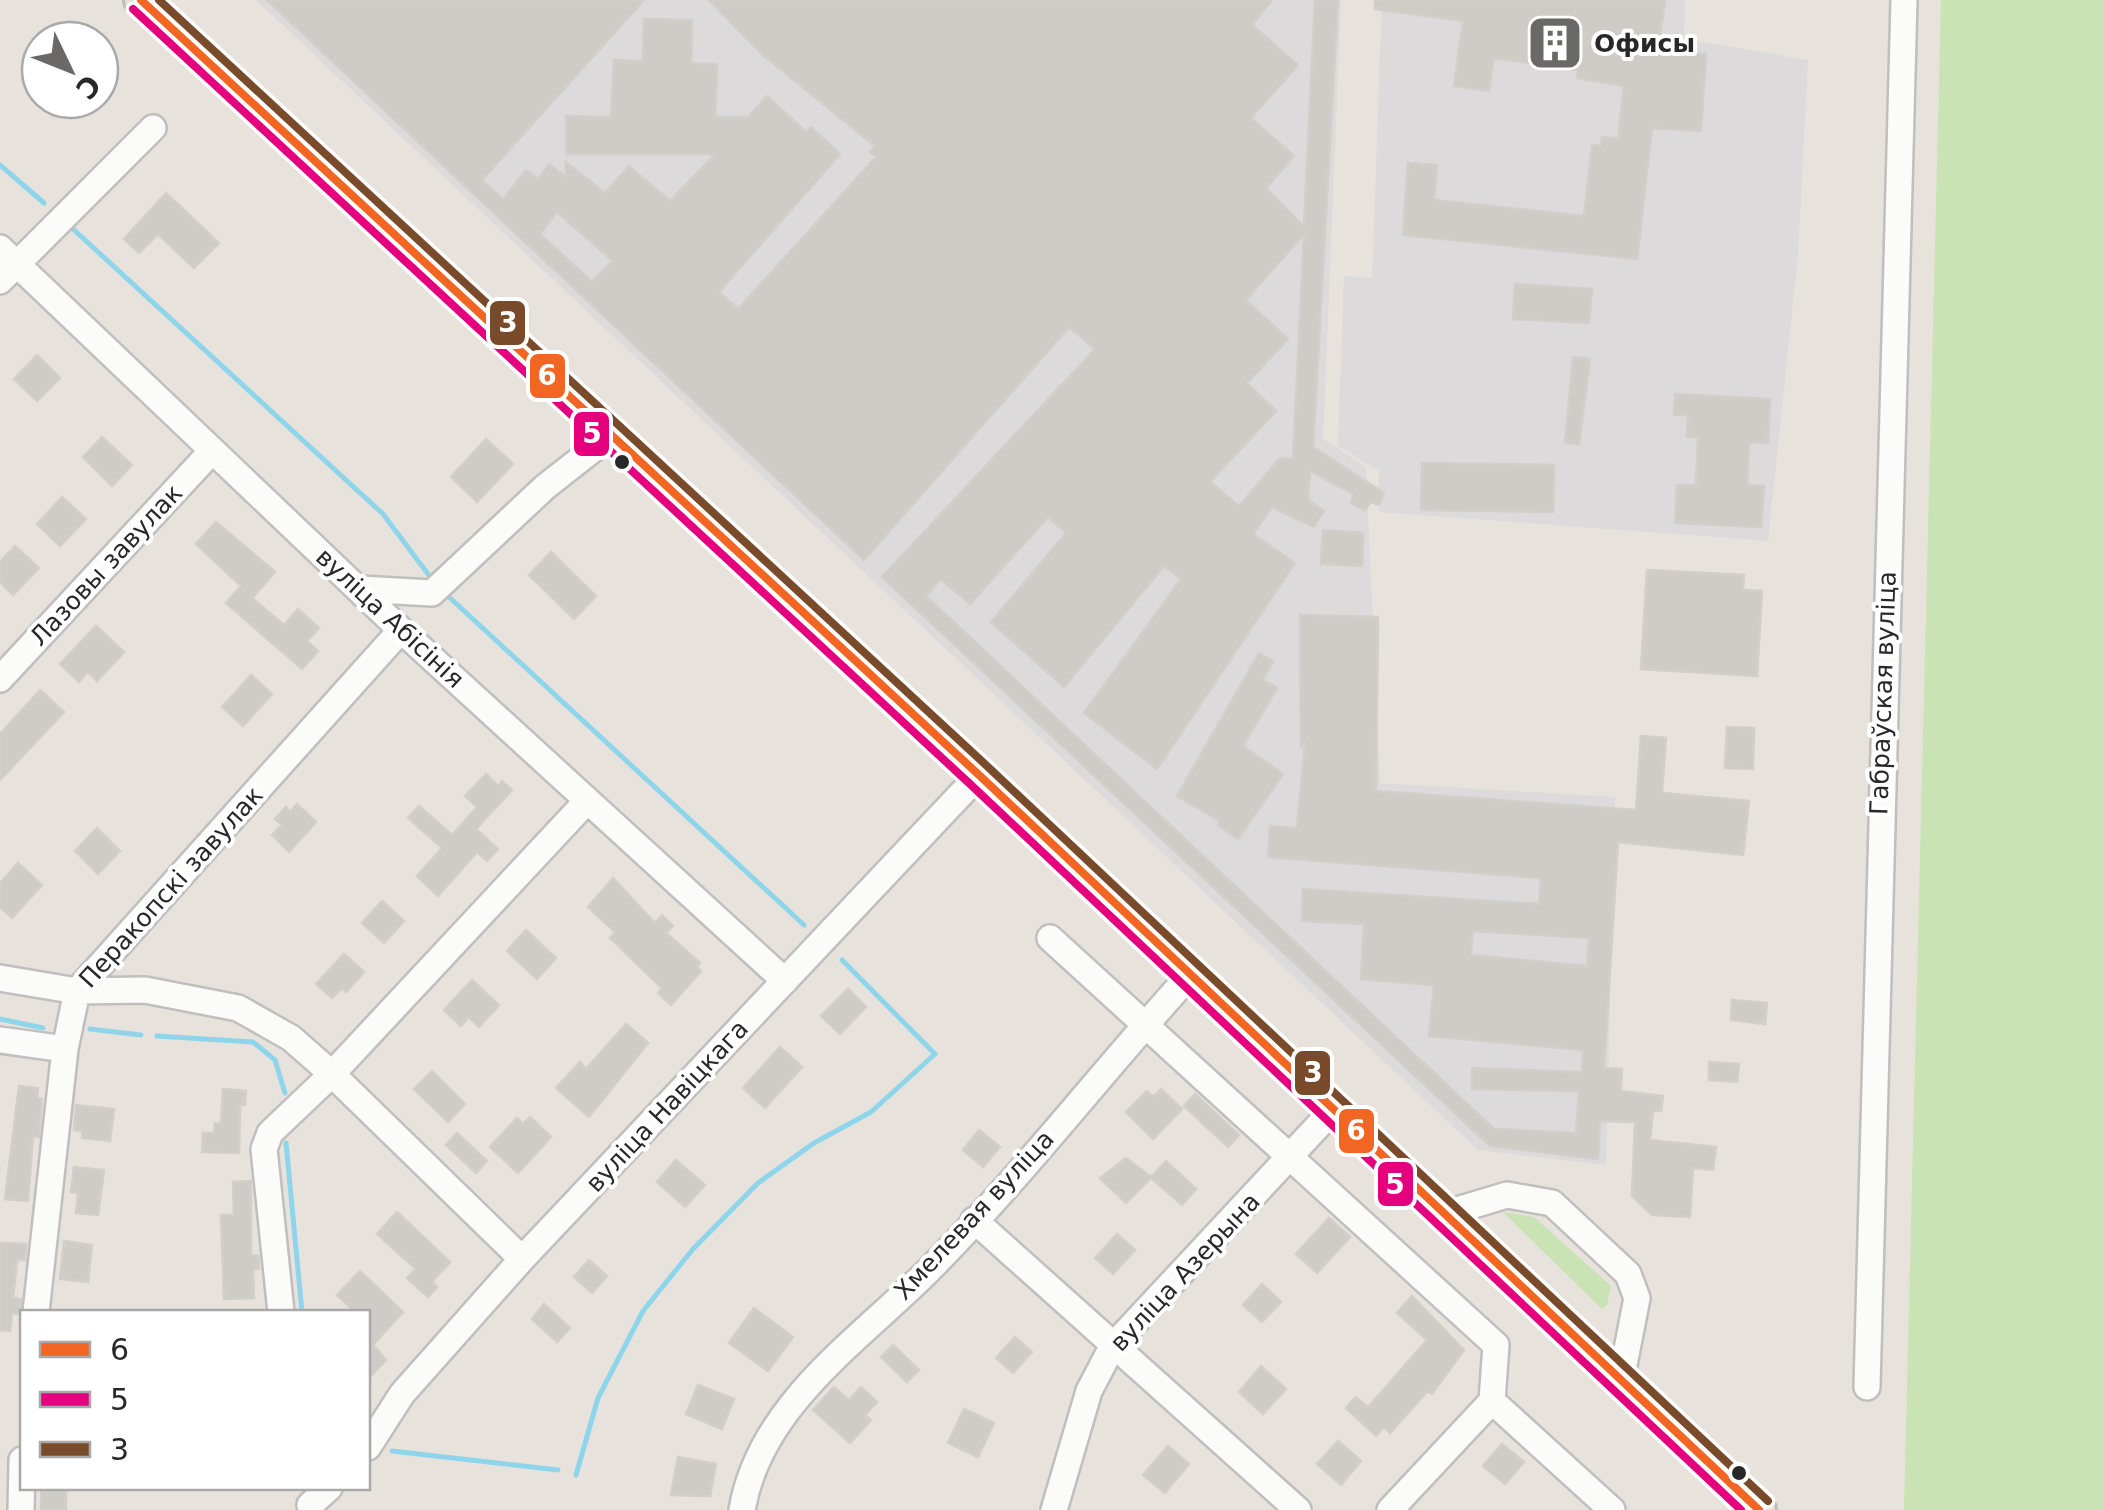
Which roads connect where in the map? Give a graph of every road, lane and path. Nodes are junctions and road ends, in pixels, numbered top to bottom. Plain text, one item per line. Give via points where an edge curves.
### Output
1 (141, 0) edge
2 (1904, 0) edge
3 (153, 128) dead end
4 (6, 264) edge
5 (610, 436) junction
6 (212, 451) junction
7 (360, 588) junction
8 (401, 630) junction
9 (0, 679) edge
10 (978, 776) junction
11 (588, 801) junction
12 (1050, 938) dead end
13 (1189, 976) junction
14 (0, 978) edge
15 (786, 981) junction
16 (77, 991) junction
17 (1145, 1027) junction
18 (0, 1040) edge
19 (65, 1049) junction
20 (332, 1074) junction
21 (1332, 1111) junction
22 (1290, 1160) junction
23 (1447, 1214) junction
24 (974, 1220) junction
25 (522, 1259) junction
26 (36, 1310) edge
27 (282, 1310) edge
28 (1112, 1347) junction
29 (1622, 1380) junction
30 (1867, 1387) dead end
31 (1492, 1401) junction
32 (370, 1444) edge
33 (742, 1510) edge
34 (1054, 1510) edge
35 (1298, 1510) edge
36 (1390, 1510) edge
37 (1612, 1510) edge
38 (1759, 1510) edge

1 - 5 main road
2 - 30 street, Габраўская вуліца
3 - 4 street
4 - 6 street, вуліца Абісінія
5 - 7 street via 544,487 432,593
5 - 10 main road
6 - 7 street, вуліца Абісінія
6 - 9 street, Лазовы завулак
7 - 8 street, вуліца Абісінія
8 - 11 street, вуліца Абісінія
8 - 16 street, Перакопскі завулак
10 - 13 main road
10 - 15 street, вуліца Навіцкага
11 - 15 street, вуліца Абісінія
11 - 20 street
12 - 17 street
13 - 17 street, Хмелевая вуліца
13 - 21 main road
14 - 16 street
15 - 25 street, вуліца Навіцкага
16 - 19 street, Перакопскі завулак
16 - 20 street via 145,990 238,1008 291,1038
17 - 22 street
17 - 24 street, Хмелевая вуліца
18 - 19 street
19 - 26 street, Перакопскі завулак
20 - 25 street
20 - 27 street via 270,1133 264,1150
21 - 22 street, вуліца Азерына
21 - 23 main road
22 - 28 street, вуліца Азерына
22 - 31 street via 1496,1345
23 - 29 main road
23 - 29 street via 1507,1195 1552,1202 1628,1274 1636,1298
24 - 28 street
24 - 33 street, Хмелевая вуліца via 800,1395 746,1484
25 - 32 street, вуліца Навіцкага via 402,1394
28 - 34 street, вуліца Азерына via 1089,1391
28 - 35 street
29 - 38 main road
31 - 36 street
31 - 37 street

